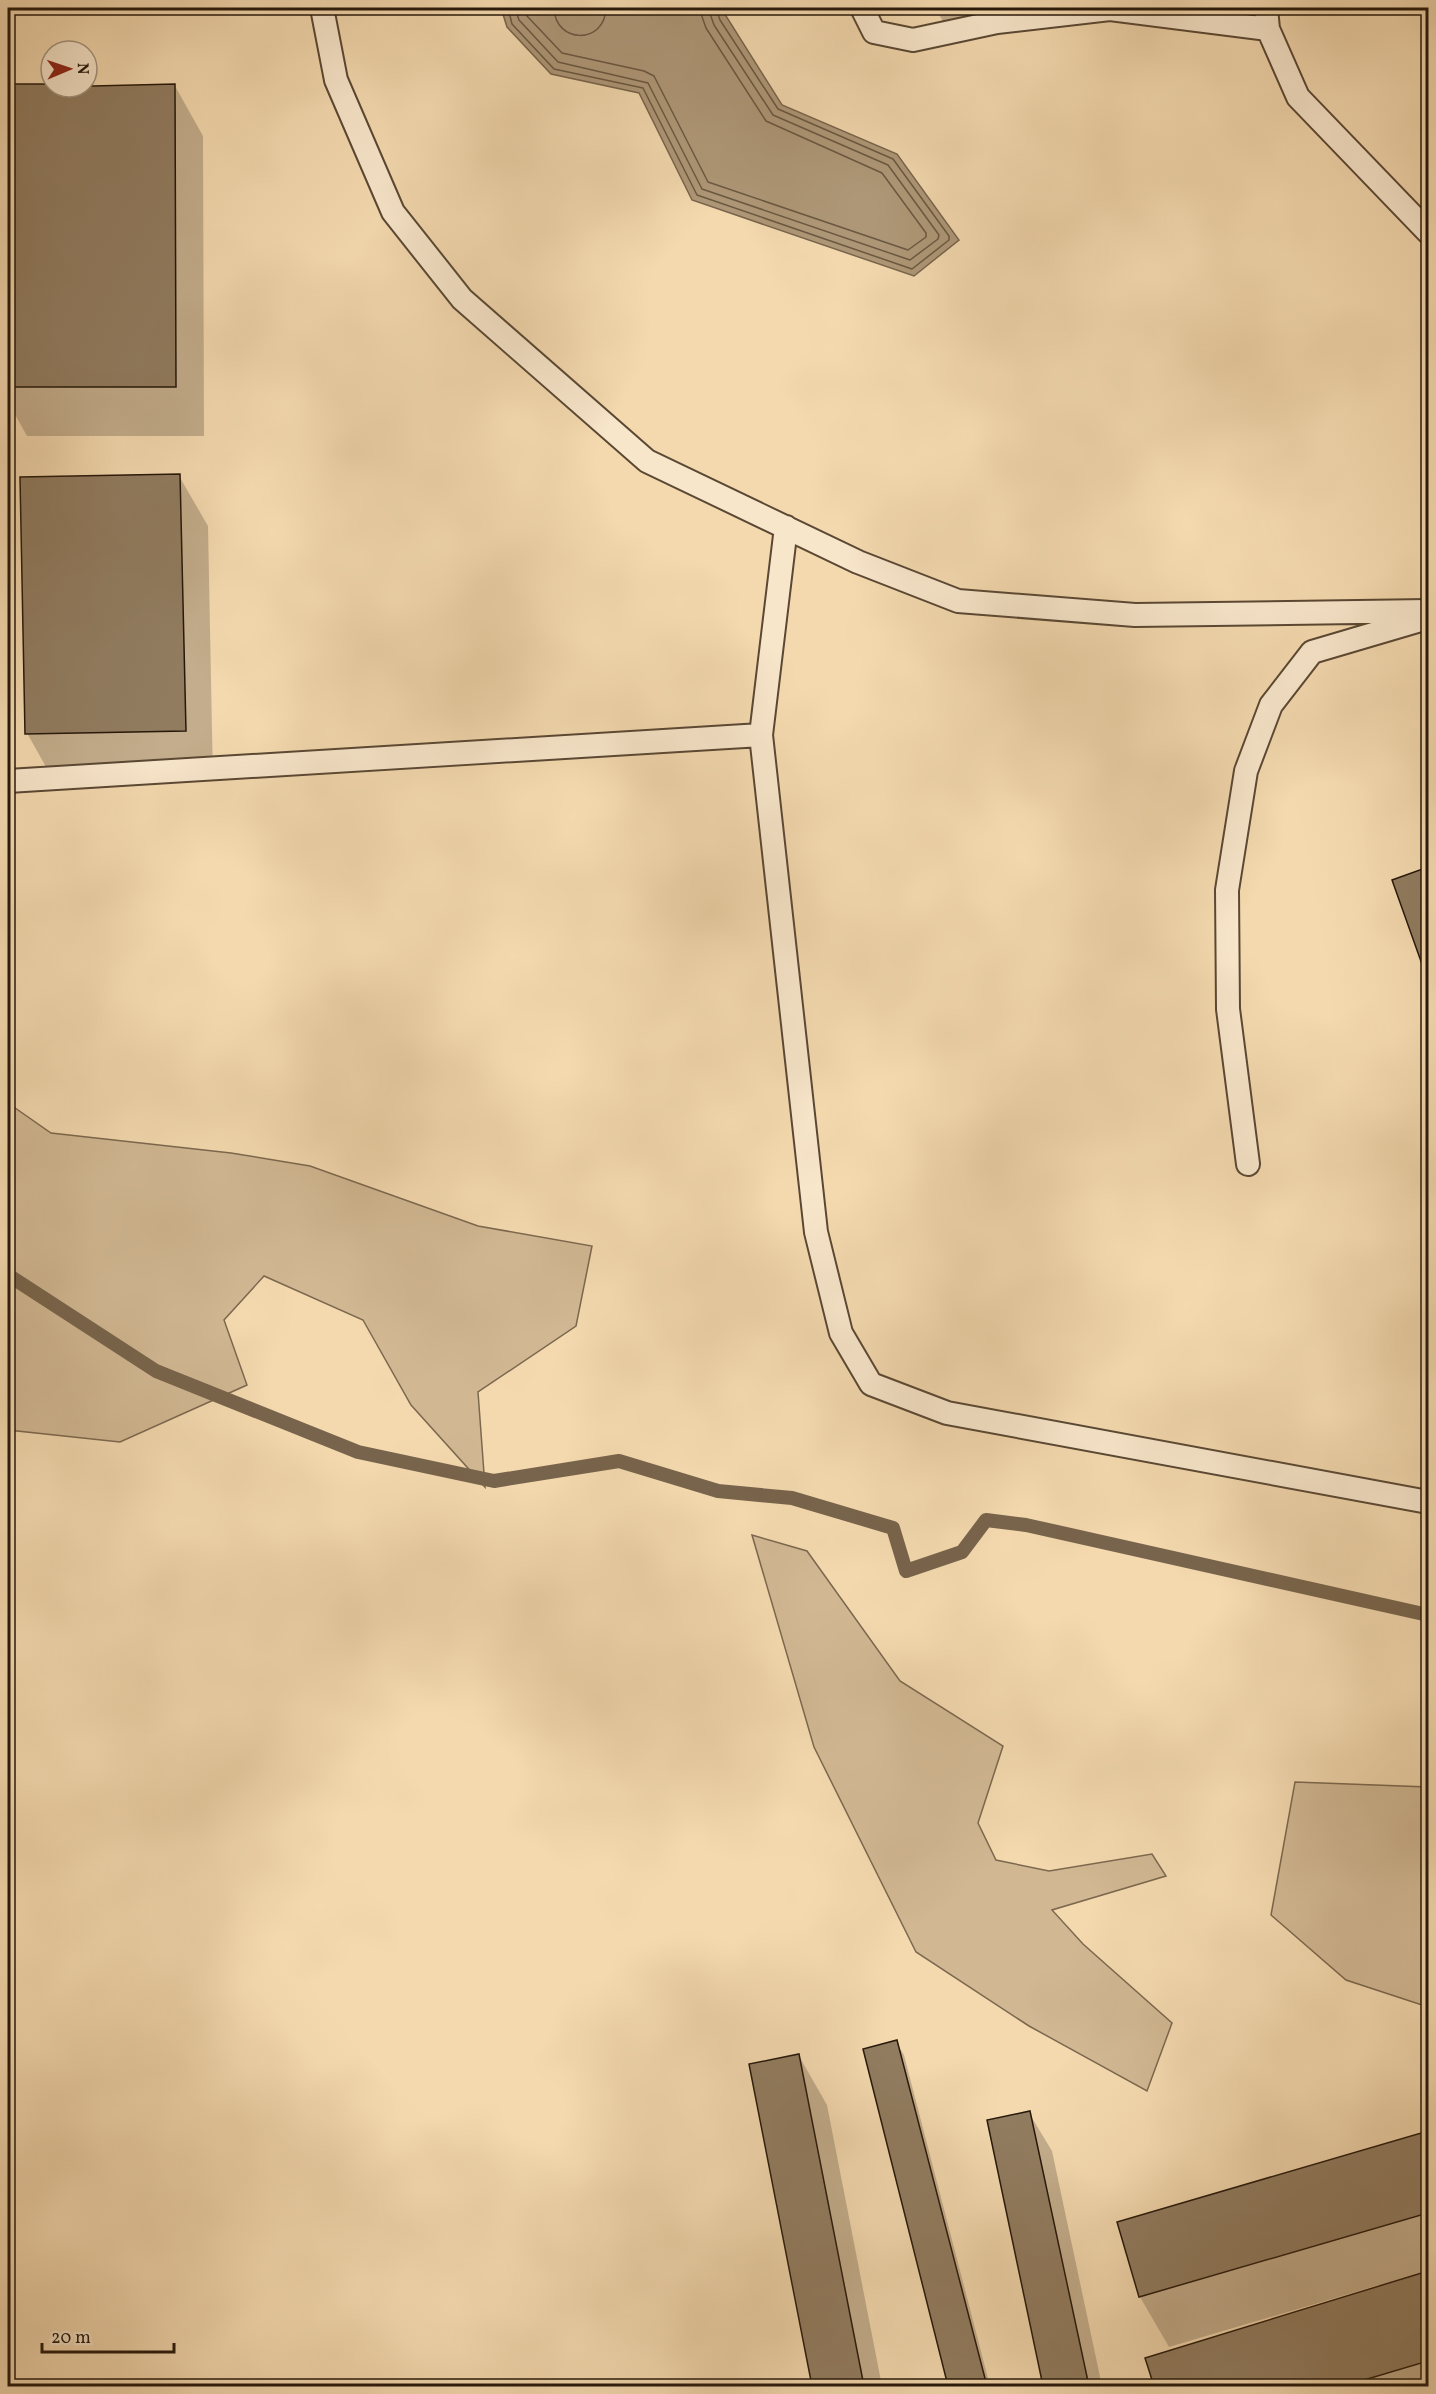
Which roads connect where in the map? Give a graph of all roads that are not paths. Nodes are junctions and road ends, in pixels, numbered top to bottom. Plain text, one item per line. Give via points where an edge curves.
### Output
1 (322, 8) edge
2 (862, 8) edge
3 (1021, 13) edge
4 (1267, 18) edge
5 (1428, 232) edge
6 (786, 527) junction
7 (1428, 611) edge
8 (1428, 617) edge
9 (761, 735) junction
10 (8, 781) edge
11 (1248, 1164) dead end
12 (1428, 1502) edge

1 - 6 lane via 336,80 393,212 462,299 647,461
2 - 3 lane via 874,32 913,40
3 - 4 lane via 1110,9
4 - 5 lane via 1298,97
6 - 7 lane via 858,562 958,601 1135,615
6 - 9 lane
8 - 11 lane via 1312,652 1271,705 1246,771 1227,902 1227,1009
9 - 10 lane
9 - 12 lane via 816,1232 841,1333 871,1384 947,1413

